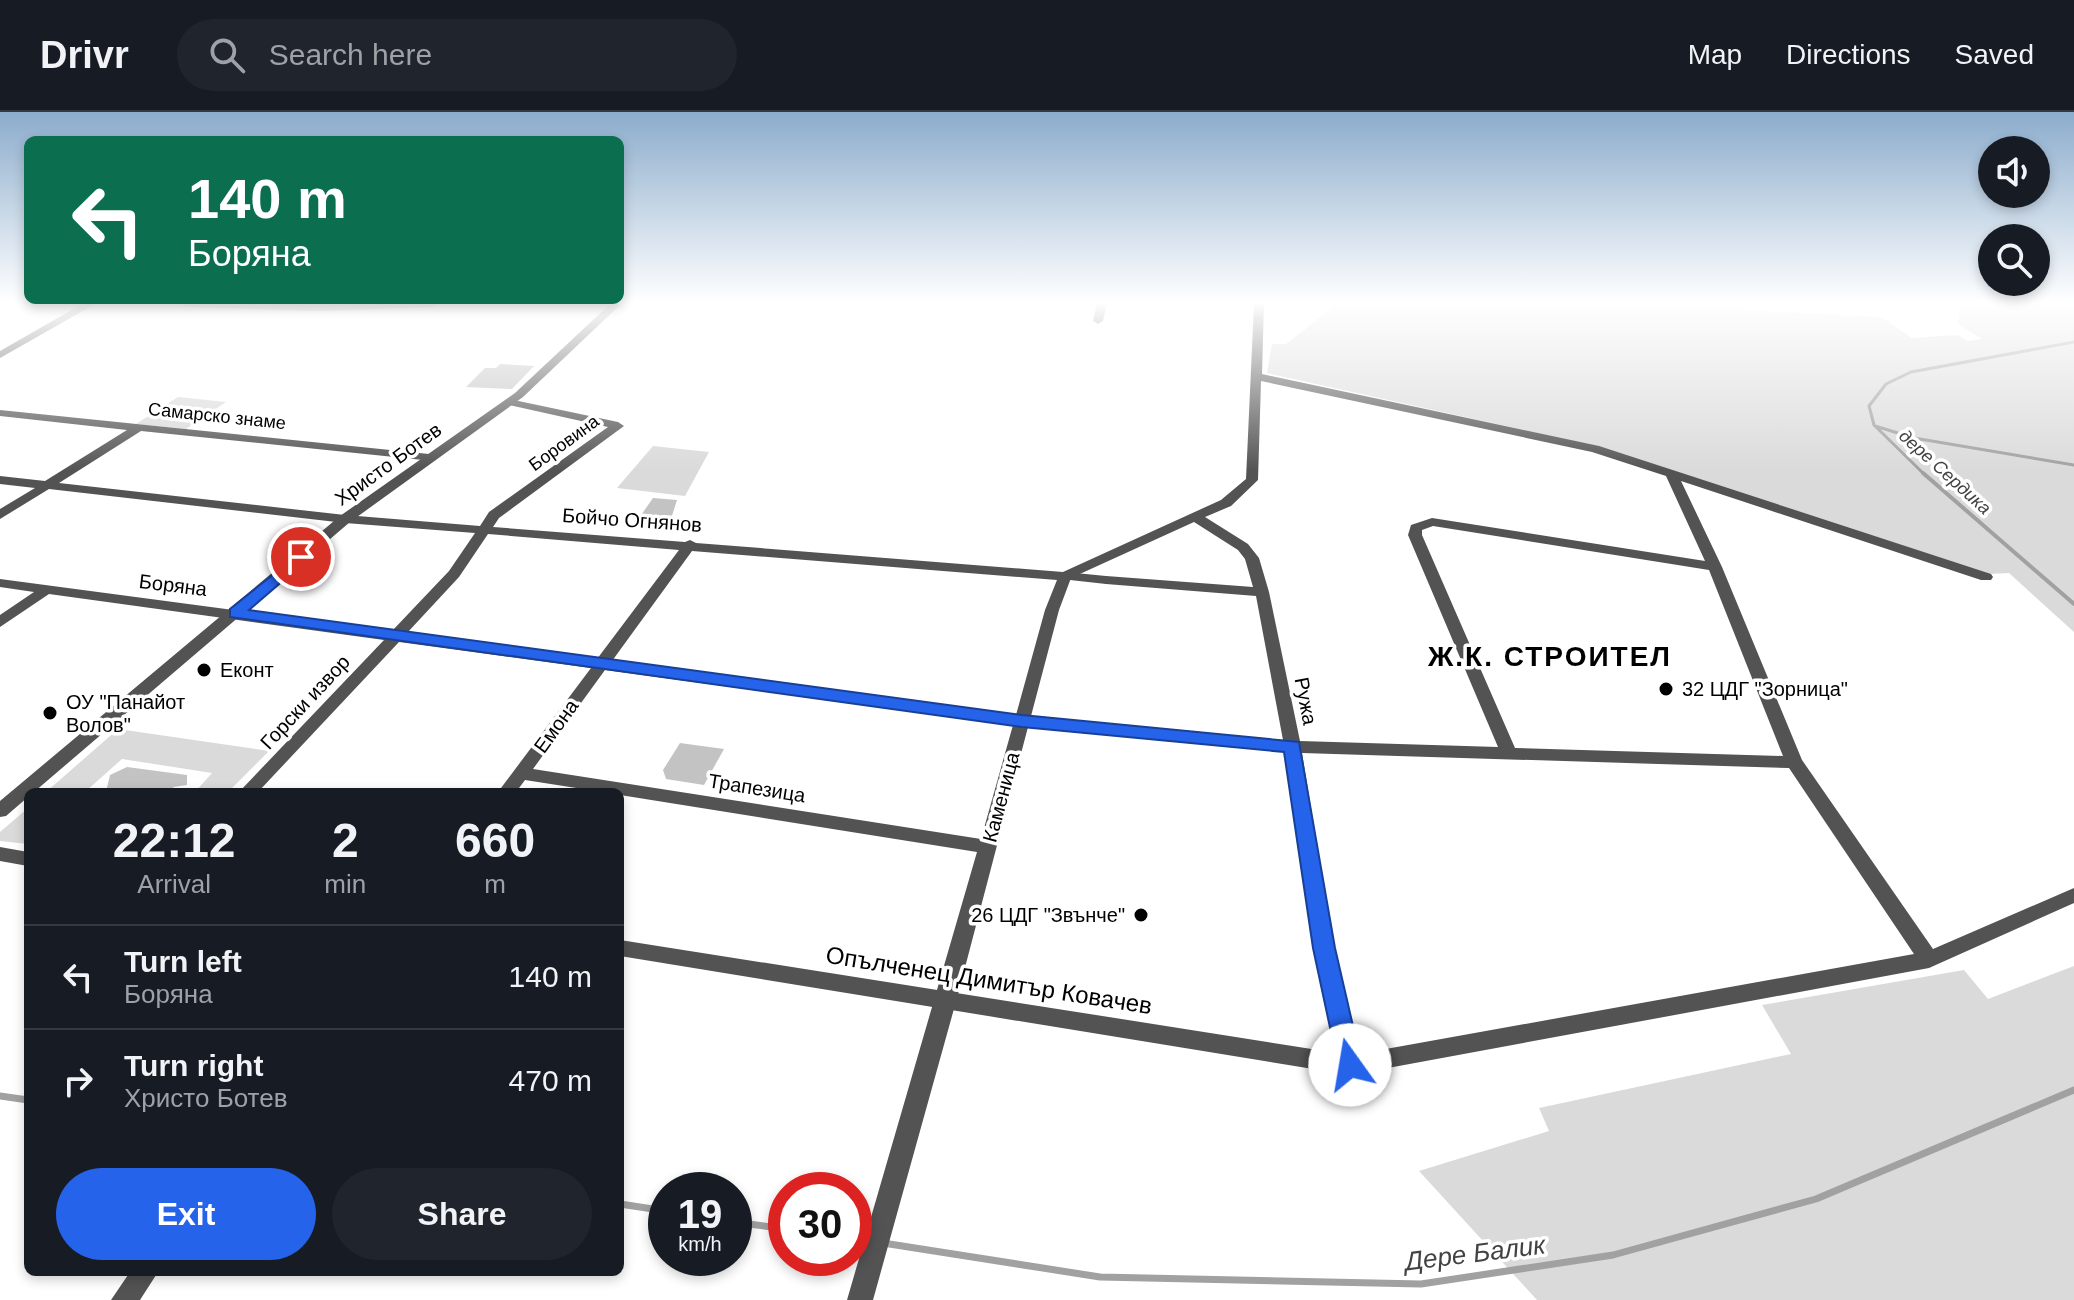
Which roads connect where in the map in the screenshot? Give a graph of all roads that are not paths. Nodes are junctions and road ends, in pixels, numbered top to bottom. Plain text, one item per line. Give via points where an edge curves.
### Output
1 (560, 359) edge
2 (1258, 359) edge
3 (1258, 377) junction
4 (509, 402) junction
5 (0, 413) edge
6 (141, 426) junction
7 (429, 458) junction
8 (1671, 473) junction
9 (0, 480) edge
10 (47, 485) junction
11 (0, 515) edge
12 (1195, 517) junction
13 (345, 519) junction
14 (485, 529) junction
15 (690, 544) junction
16 (1715, 567) junction
17 (1065, 576) junction
18 (1986, 577) dead end
19 (1106, 580) joint
20 (0, 583) edge
21 (47, 589) junction
22 (1262, 592) junction
23 (236, 613) junction
24 (0, 622) edge
25 (395, 635) junction
26 (603, 663) junction
27 (1022, 721) junction
28 (1293, 747) junction
29 (1509, 753) junction
30 (1794, 762) junction
31 (521, 773) junction
32 (27, 788) edge
33 (252, 788) edge
34 (510, 788) edge
35 (615, 788) edge
36 (624, 789) edge
37 (24, 791) edge
38 (0, 811) edge
39 (987, 847) junction
40 (0, 854) edge
41 (24, 858) edge
42 (2074, 895) edge
43 (624, 949) edge
44 (1929, 960) junction
45 (947, 998) junction
46 (1350, 1065) junction
47 (143, 1276) edge
48 (861, 1297) edge
49 (124, 1300) edge

1 - 4 street, Христо Ботев
2 - 3 street
3 - 8 street via 1595,449
3 - 12 street via 1252,480 1226,503
4 - 7 street, Христо Ботев
4 - 14 street, Боровина via 618,426 494,515
5 - 6 street, Самарско знаме
6 - 7 street, Самарско знаме
6 - 10 street
7 - 13 street, Христо Ботев
8 - 16 street
8 - 18 street
9 - 10 street, Бойчо Огнянов
10 - 11 street
10 - 13 street, Бойчо Огнянов
12 - 17 street
12 - 22 street, Ружа via 1243,547 1252,558
13 - 14 street, Бойчо Огнянов
13 - 23 street, Христо Ботев
14 - 15 street, Бойчо Огнянов
14 - 25 street, Горски извор via 467,559
15 - 17 street, Бойчо Огнянов
15 - 26 street, Емона
16 - 29 street via 1432,522 1416,528
16 - 30 street
17 - 19 street, Бойчо Огнянов
17 - 27 street, Каменица
19 - 22 street, Бойчо Огнянов
20 - 21 street, Боряна
21 - 23 street, Боряна
21 - 24 street
22 - 28 street, Ружа
23 - 25 street, Боряна
23 - 32 street, Христо Ботев
25 - 26 street, Боряна
25 - 33 street, Горски извор
26 - 27 street, Боряна
26 - 31 street, Емона
27 - 28 street, Боряна
27 - 39 street, Каменица
28 - 29 street, Боряна
28 - 46 street, Ружа via 1324,948
29 - 30 street, Боряна
30 - 44 street
31 - 34 street, Емона
31 - 35 street, Трапезица
36 - 39 street, Трапезица
37 - 38 street, Христо Ботев
39 - 45 street, Каменица
40 - 41 street
42 - 44 street, Опълченец Димитър Ковачев
43 - 45 street, Опълченец Димитър Ковачев
44 - 46 street, Опълченец Димитър Ковачев
45 - 46 street, Опълченец Димитър Ковачев
45 - 48 street, Каменица
47 - 49 street

